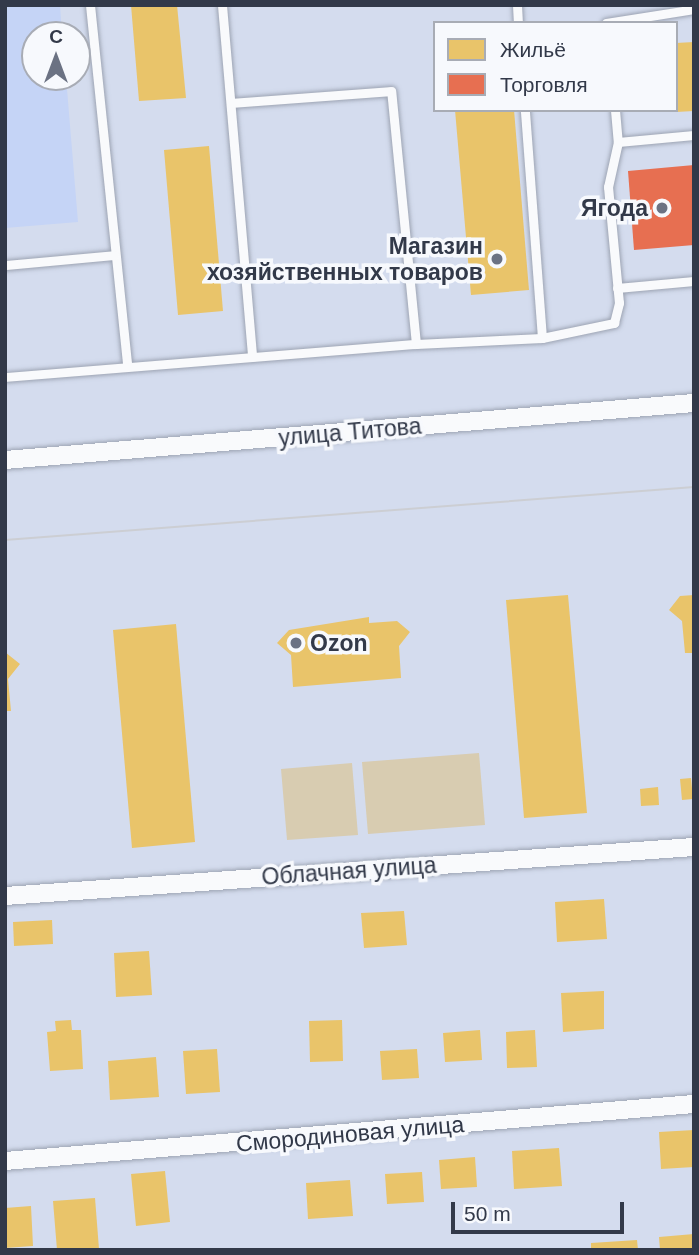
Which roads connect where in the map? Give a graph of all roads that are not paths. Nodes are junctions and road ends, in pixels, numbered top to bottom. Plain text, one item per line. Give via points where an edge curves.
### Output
1 (90, 5) edge
2 (222, 5) edge
3 (678, 8) edge
4 (694, 9) edge
5 (612, 21) edge
6 (231, 103) junction
7 (525, 112) edge
8 (615, 112) edge
9 (694, 135) edge
10 (618, 142) junction
11 (114, 256) junction
12 (5, 265) edge
13 (694, 281) edge
14 (618, 288) junction
15 (542, 338) junction
16 (416, 344) junction
17 (252, 357) junction
18 (127, 366) junction
19 (5, 377) edge
20 (694, 403) edge
21 (5, 460) edge
22 (694, 847) edge
23 (5, 897) edge
24 (694, 1104) edge
25 (5, 1161) edge

1 - 11 lane
2 - 6 lane
3 - 4 lane
3 - 5 lane
6 - 16 lane via 391,91
6 - 17 lane
7 - 15 lane
8 - 10 lane
9 - 10 lane
10 - 14 lane via 608,187
11 - 12 lane
11 - 18 lane
13 - 14 lane
14 - 15 lane via 614,323
15 - 16 lane
16 - 17 lane
17 - 18 lane
18 - 19 lane
20 - 21 street, улица Титова
22 - 23 street, Облачная улица
24 - 25 street, Смородиновая улица

